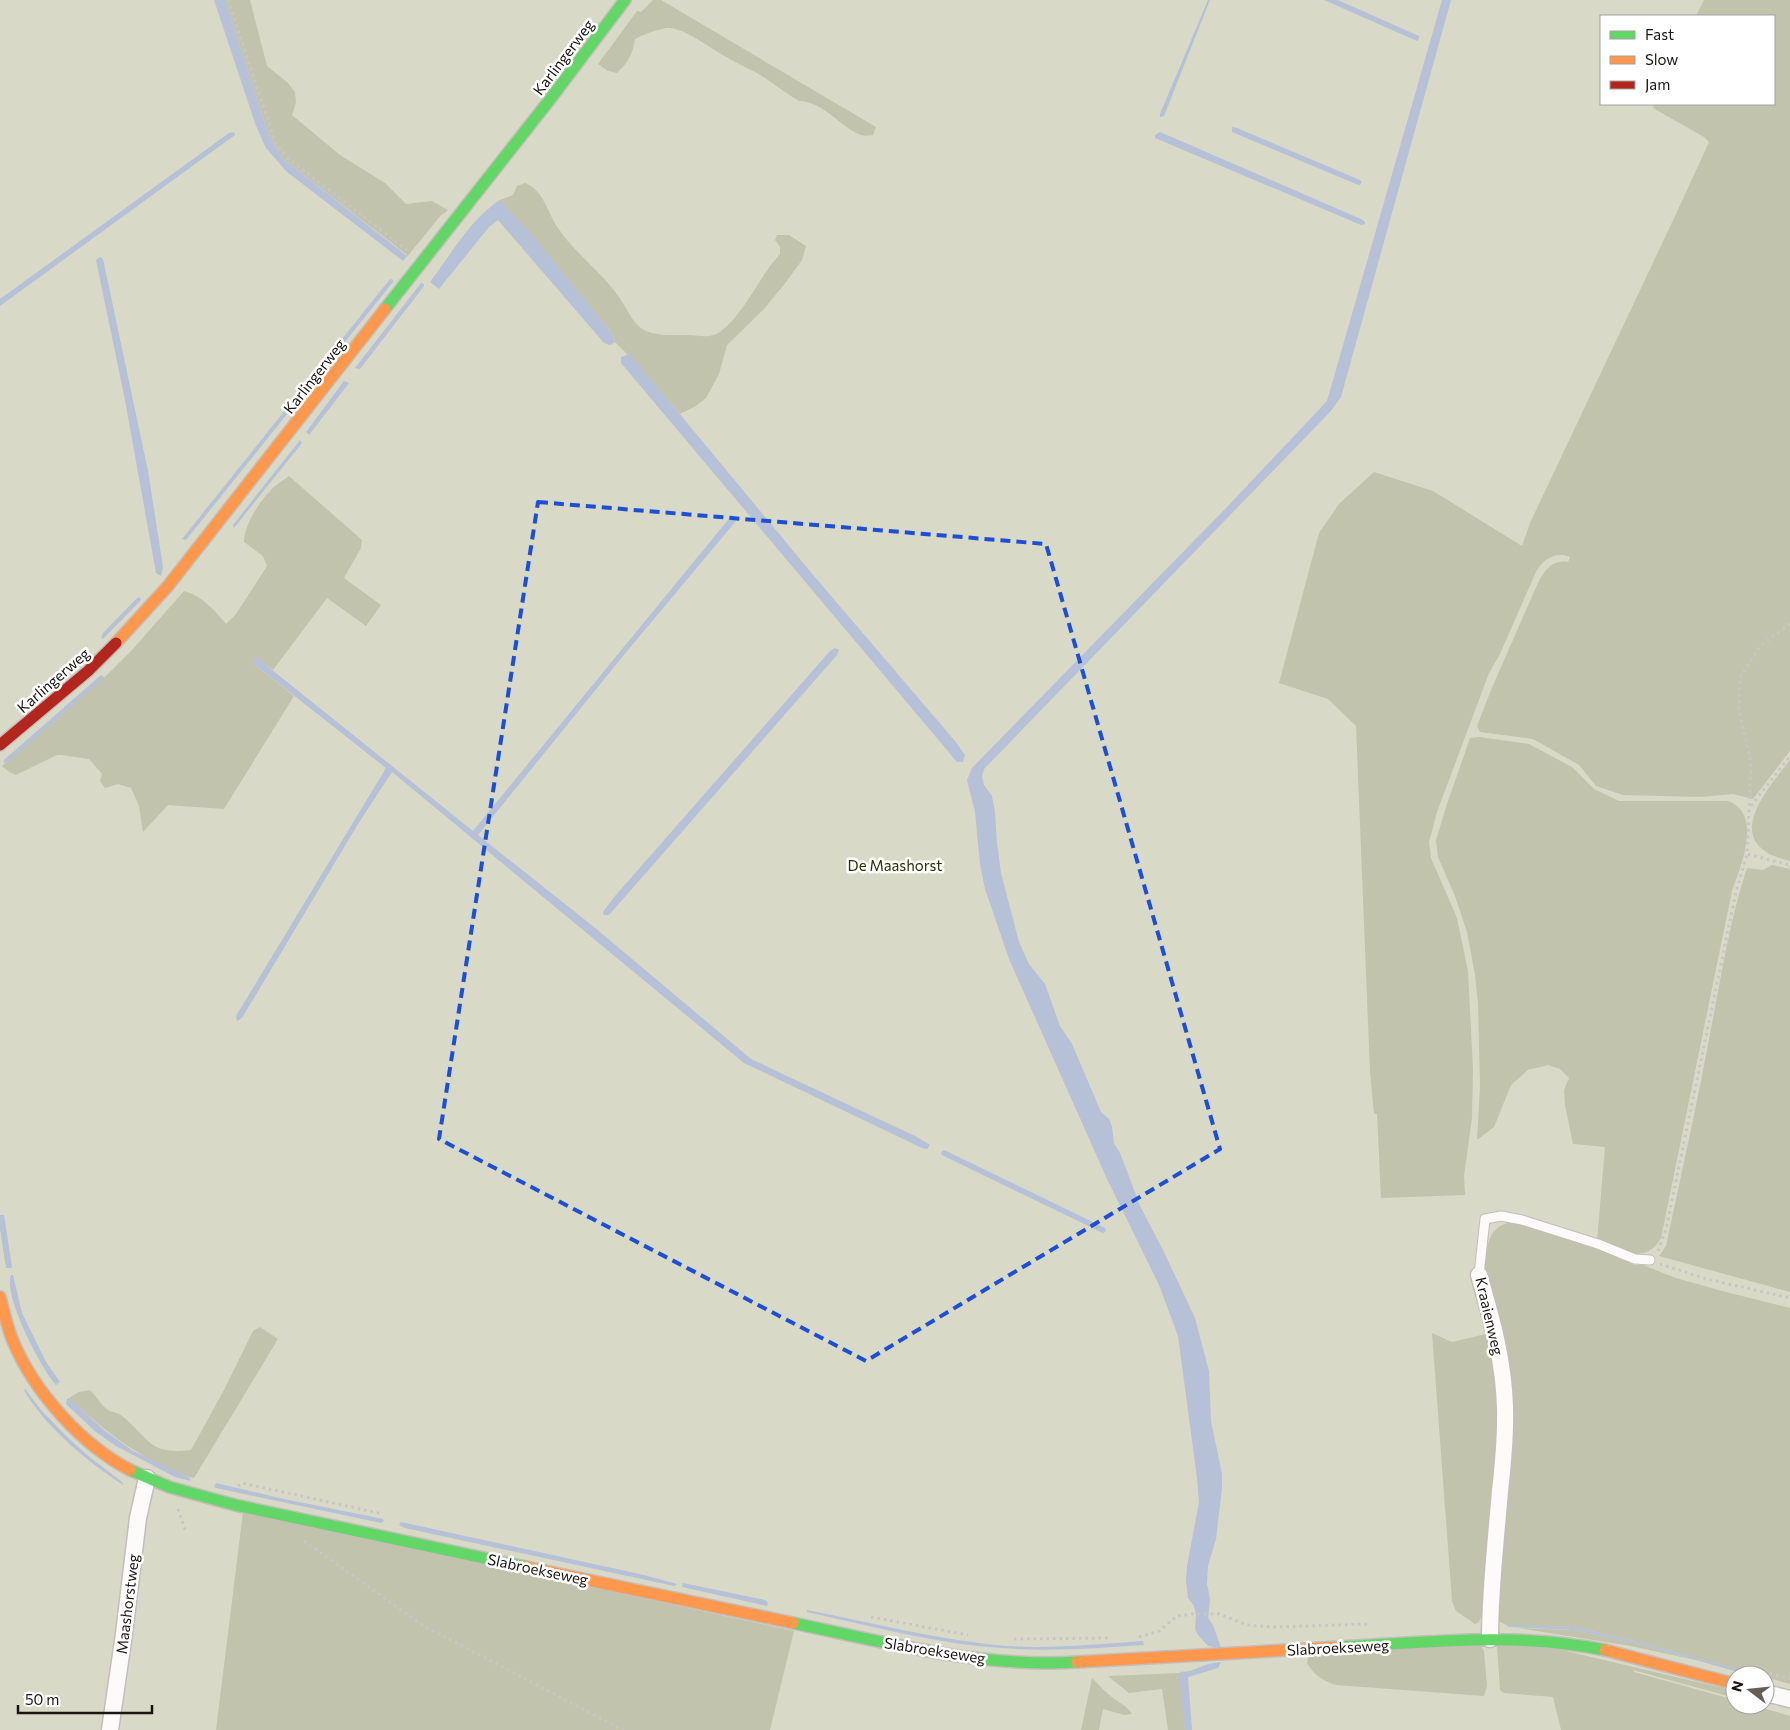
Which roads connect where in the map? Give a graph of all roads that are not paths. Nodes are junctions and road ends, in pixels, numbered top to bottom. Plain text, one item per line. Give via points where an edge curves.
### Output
1 (625, 0) edge
2 (0, 746) edge
3 (1650, 1260) road end
4 (1479, 1275) joint
5 (0, 1297) edge
6 (147, 1478) junction
7 (1490, 1639) junction
8 (1725, 1681) edge
9 (1775, 1696) edge
10 (1790, 1700) edge
11 (110, 1730) edge

1 - 2 street, Karlingerweg via 168,586 88,671
3 - 4 lane, Kraaienweg via 1635,1259 1598,1244 1501,1216 1485,1219
4 - 7 street, Kraaienweg via 1494,1327 1505,1409 1505,1441 1490,1600
5 - 6 street, Slabroekseweg via 13,1341 34,1380 58,1412 98,1449
6 - 7 street, Slabroekseweg via 222,1501 938,1654 1062,1663
6 - 11 street, Maashorstweg via 138,1518
7 - 8 street, Slabroekseweg via 1577,1645
9 - 10 street

